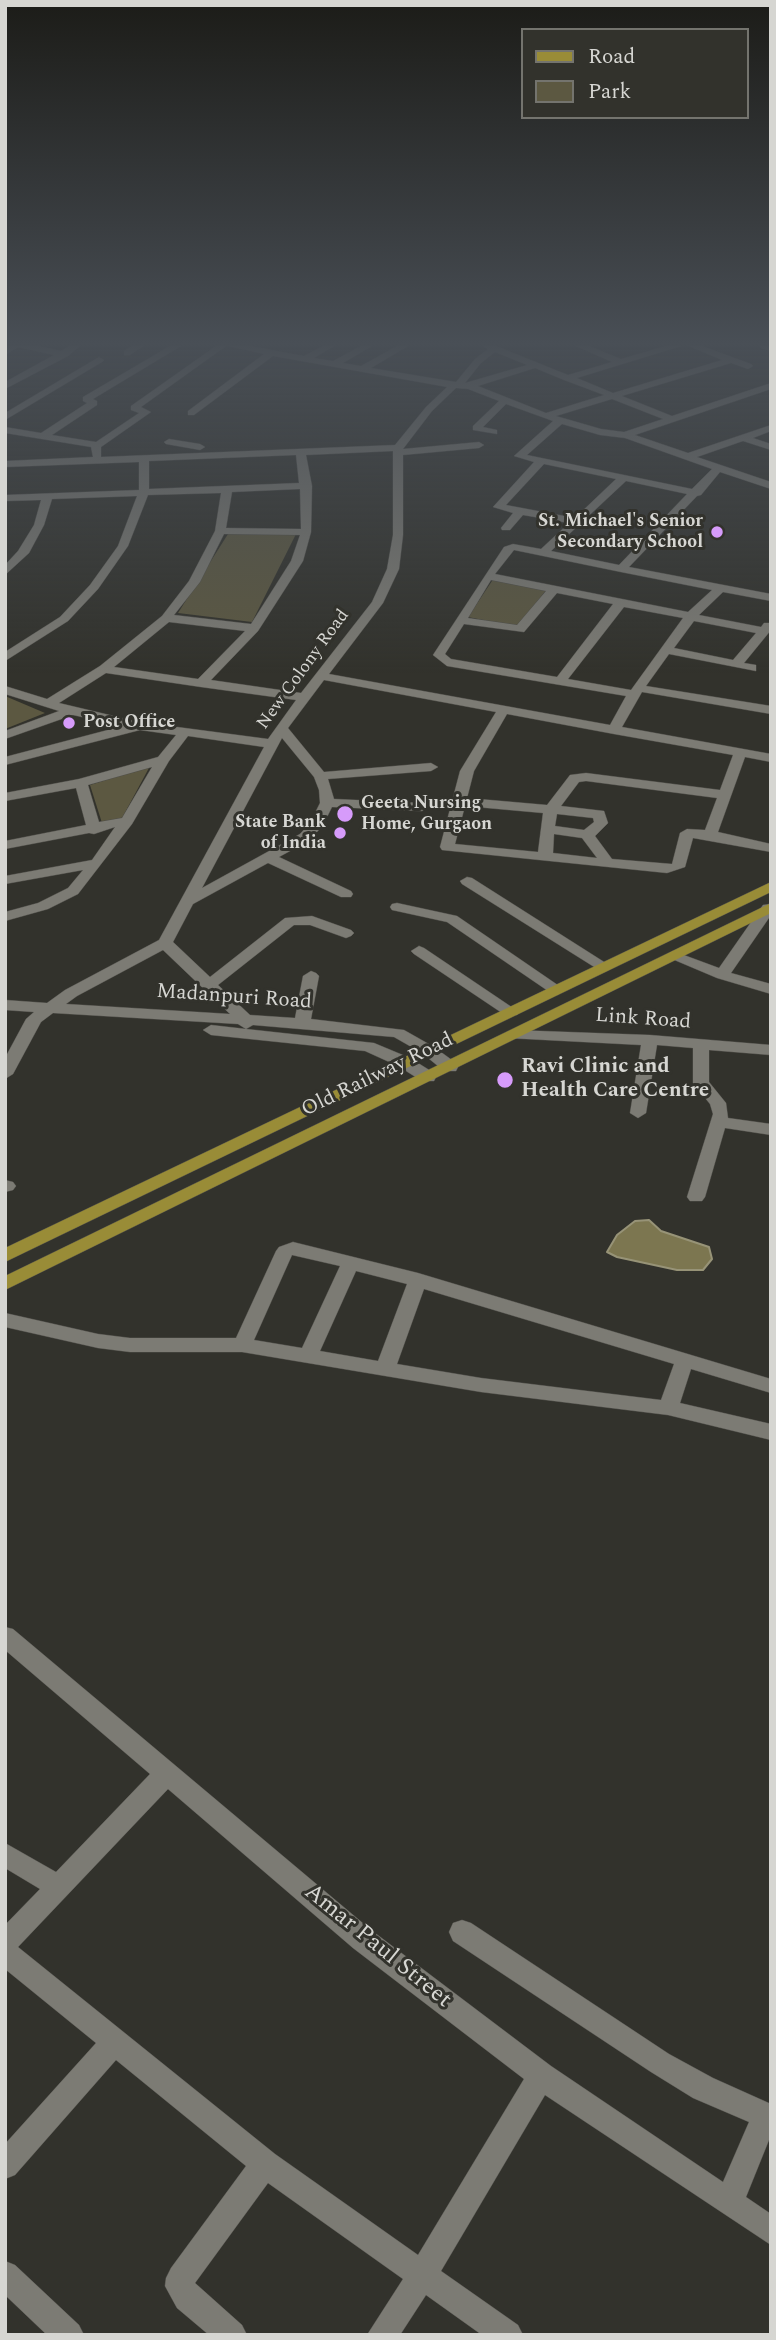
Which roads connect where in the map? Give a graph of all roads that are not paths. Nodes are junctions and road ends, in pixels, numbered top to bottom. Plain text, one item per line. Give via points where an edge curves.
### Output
1 (97, 455) edge
2 (197, 455) edge
3 (302, 455) edge
4 (398, 455) edge
5 (519, 455) edge
6 (662, 455) edge
7 (682, 455) edge
8 (692, 455) edge
9 (687, 457) junction
10 (144, 458) junction
11 (97, 459) junction
12 (540, 462) junction
13 (5, 464) edge
14 (715, 471) junction
15 (625, 477) junction
16 (307, 486) junction
17 (771, 486) edge
18 (227, 488) junction
19 (144, 491) junction
20 (697, 493) junction
21 (771, 494) edge
22 (48, 495) junction
23 (5, 498) edge
24 (520, 512) junction
25 (575, 520) junction
26 (506, 528) dead end
27 (220, 531) junction
28 (306, 532) junction
29 (544, 552) junction
30 (621, 569) junction
31 (5, 572) edge
32 (488, 576) junction
33 (720, 588) junction
34 (554, 589) junction
35 (771, 598) edge
36 (622, 601) junction
37 (692, 615) junction
38 (166, 618) junction
39 (460, 621) junction
40 (254, 628) junction
41 (666, 650) junction
42 (5, 657) edge
43 (736, 664) junction
44 (752, 668) dead end
45 (104, 669) junction
46 (322, 676) junction
47 (561, 681) junction
48 (201, 683) junction
49 (5, 690) edge
50 (636, 691) junction
51 (303, 698) junction
52 (47, 705) junction
53 (503, 710) junction
54 (771, 710) edge
55 (72, 711) junction
56 (139, 726) junction
57 (281, 728) junction
58 (614, 730) junction
59 (186, 732) junction
60 (5, 735) edge
61 (273, 744) junction
62 (740, 753) junction
63 (771, 758) edge
64 (163, 760) junction
65 (5, 761) edge
66 (431, 766) dead end
67 (320, 776) junction
68 (81, 783) junction
69 (726, 796) junction
70 (5, 797) edge
71 (459, 801) junction
72 (327, 803) junction
73 (422, 807) dead end
74 (550, 811) junction
75 (127, 821) junction
76 (94, 830) junction
77 (548, 830) junction
78 (587, 835) junction
79 (710, 835) junction
80 (5, 845) edge
81 (771, 848) edge
82 (545, 857) junction
83 (268, 858) junction
84 (607, 862) junction
85 (97, 863) junction
86 (5, 880) edge
87 (467, 881) dead end
88 (771, 886) edge
89 (346, 894) dead end
90 (185, 903) junction
91 (397, 907) dead end
92 (769, 908) edge
93 (5, 916) edge
94 (346, 933) dead end
95 (165, 943) junction
96 (419, 951) dead end
97 (673, 956) junction
98 (604, 967) junction
99 (722, 975) junction
100 (311, 976) dead end
101 (209, 985) junction
102 (771, 989) edge
103 (556, 990) junction
104 (71, 993) junction
105 (5, 1004) edge
106 (50, 1008) junction
107 (511, 1012) junction
108 (5, 1016) edge
109 (34, 1018) junction
110 (302, 1023) junction
111 (246, 1027) junction
112 (513, 1035) junction
113 (650, 1040) junction
114 (701, 1045) junction
115 (428, 1050) junction
116 (771, 1050) edge
117 (404, 1062) junction
118 (450, 1067) junction
119 (5, 1074) edge
120 (428, 1077) junction
121 (638, 1113) dead end
122 (720, 1122) junction
123 (771, 1130) edge
124 (696, 1197) dead end
125 (106, 1206) junction
126 (123, 1224) junction
127 (5, 1256) edge
128 (351, 1262) junction
129 (418, 1280) junction
130 (5, 1284) edge
131 (5, 1320) edge
132 (242, 1345) junction
133 (307, 1357) junction
134 (684, 1362) junction
135 (385, 1369) junction
136 (771, 1387) edge
137 (668, 1408) junction
138 (771, 1432) edge
139 (5, 1636) edge
140 (167, 1773) junction
141 (5, 1854) edge
142 (59, 1887) junction
143 (463, 1932) dead end
144 (5, 1943) edge
145 (5, 1953) edge
146 (114, 2043) junction
147 (541, 2076) junction
148 (768, 2117) edge
149 (265, 2164) junction
150 (5, 2165) edge
151 (729, 2203) junction
152 (771, 2231) edge
153 (5, 2275) edge
154 (422, 2276) junction
155 (69, 2335) edge
156 (232, 2335) edge
157 (382, 2335) edge
158 (508, 2335) edge

1 - 11 street
2 - 10 street
3 - 16 street
4 - 46 street, New Colony Road via 398,535 393,569 377,603
5 - 12 street
6 - 14 street
7 - 9 street
8 - 9 street
9 - 14 street
10 - 11 street
10 - 19 street
11 - 13 street
12 - 15 street
12 - 24 street via 498,505
14 - 17 street
14 - 20 street
14 - 21 street
15 - 20 street
15 - 25 street
16 - 18 street
16 - 28 street
18 - 19 street
18 - 27 street
19 - 22 street
19 - 42 street via 123,546 94,587 64,619
20 - 30 street
22 - 23 street
22 - 31 street via 39,526
24 - 25 street
24 - 26 street
25 - 29 street
27 - 28 street
27 - 38 street via 194,582
28 - 40 street via 297,562
29 - 30 street
29 - 32 street via 508,549
30 - 33 street
32 - 34 street
32 - 39 street
33 - 35 street
33 - 37 street
34 - 36 street
34 - 39 street via 520,629
36 - 37 street
36 - 47 street
37 - 41 street
37 - 43 street via 766,628
38 - 40 street
38 - 45 street
39 - 47 street via 439,655 442,660
40 - 48 street
41 - 43 street
41 - 50 street
43 - 44 street
45 - 48 street
45 - 52 street
46 - 51 street, New Colony Road
46 - 53 street
47 - 50 street
48 - 51 street
49 - 52 street
50 - 54 street
50 - 58 street
51 - 57 street, New Colony Road
52 - 55 street
53 - 58 street
53 - 71 street via 467,771
55 - 56 street
55 - 60 street
56 - 59 street
56 - 65 street
57 - 61 street, New Colony Road
57 - 67 street
58 - 62 street
59 - 61 street
59 - 64 street
61 - 90 street, New Colony Road
62 - 63 street
62 - 69 street
64 - 68 street
64 - 75 street
66 - 67 street
67 - 72 street
68 - 70 street
68 - 76 street
69 - 74 street via 578,777
69 - 79 street
71 - 74 street
71 - 82 street via 447,847
72 - 73 street
72 - 83 street via 305,837
74 - 77 street
74 - 78 street via 599,814 601,823
75 - 76 street
75 - 85 street
76 - 80 street
77 - 78 street
77 - 82 street
78 - 84 street
79 - 81 street
79 - 84 street via 684,835 680,864 673,869
82 - 84 street
83 - 89 street
83 - 90 street
85 - 86 street
85 - 93 street via 73,891 43,906
87 - 98 street
88 - 98 main road, Old Railway Road
90 - 95 street, New Colony Road
91 - 103 street via 452,919
92 - 97 main road, Old Railway Road
92 - 99 street
94 - 101 street via 312,920 290,921
95 - 101 street
95 - 104 street
96 - 107 street
97 - 99 street
97 - 112 main road, Old Railway Road
98 - 103 main road, Old Railway Road
99 - 102 street
100 - 110 street
101 - 111 street
103 - 107 main road, Old Railway Road
104 - 105 street
104 - 106 street
105 - 106 street, Madanpuri Road
106 - 109 street
106 - 111 street, Madanpuri Road
107 - 115 main road, Old Railway Road
108 - 109 street, Madanpuri Road
109 - 111 street, Madanpuri Road
109 - 119 street
110 - 111 street, Madanpuri Road
110 - 115 street, Madanpuri Road via 398,1033
111 - 117 street, Madanpuri Road via 368,1045
112 - 113 street, Link Road
112 - 118 main road, Old Railway Road
113 - 114 street, Link Road
113 - 121 street
114 - 116 street, Link Road
114 - 122 street via 701,1083 720,1107
115 - 117 main road, Old Railway Road
115 - 118 street, Madanpuri Road
117 - 120 street, Madanpuri Road
117 - 125 main road, Old Railway Road
118 - 120 main road, Old Railway Road
120 - 126 main road, Old Railway Road
122 - 123 street
122 - 124 street
125 - 126 main road
125 - 127 main road, Old Railway Road
126 - 130 main road, Old Railway Road
128 - 129 street
128 - 132 street via 287,1249
128 - 133 street
129 - 134 street
129 - 135 street
131 - 132 street via 130,1345
132 - 133 street
133 - 135 street
134 - 136 street
134 - 137 street
135 - 137 street
137 - 138 street
139 - 140 street, Amar Paul Street
140 - 142 street
140 - 147 street, Amar Paul Street via 362,1939
141 - 142 street
142 - 144 street
143 - 148 street via 660,2063
145 - 146 street
146 - 149 street
146 - 150 street
147 - 151 street, Amar Paul Street
147 - 154 street
148 - 151 street
149 - 154 street
149 - 156 street via 181,2278 187,2298
151 - 152 street, Amar Paul Street
153 - 155 street
154 - 157 street
154 - 158 street

